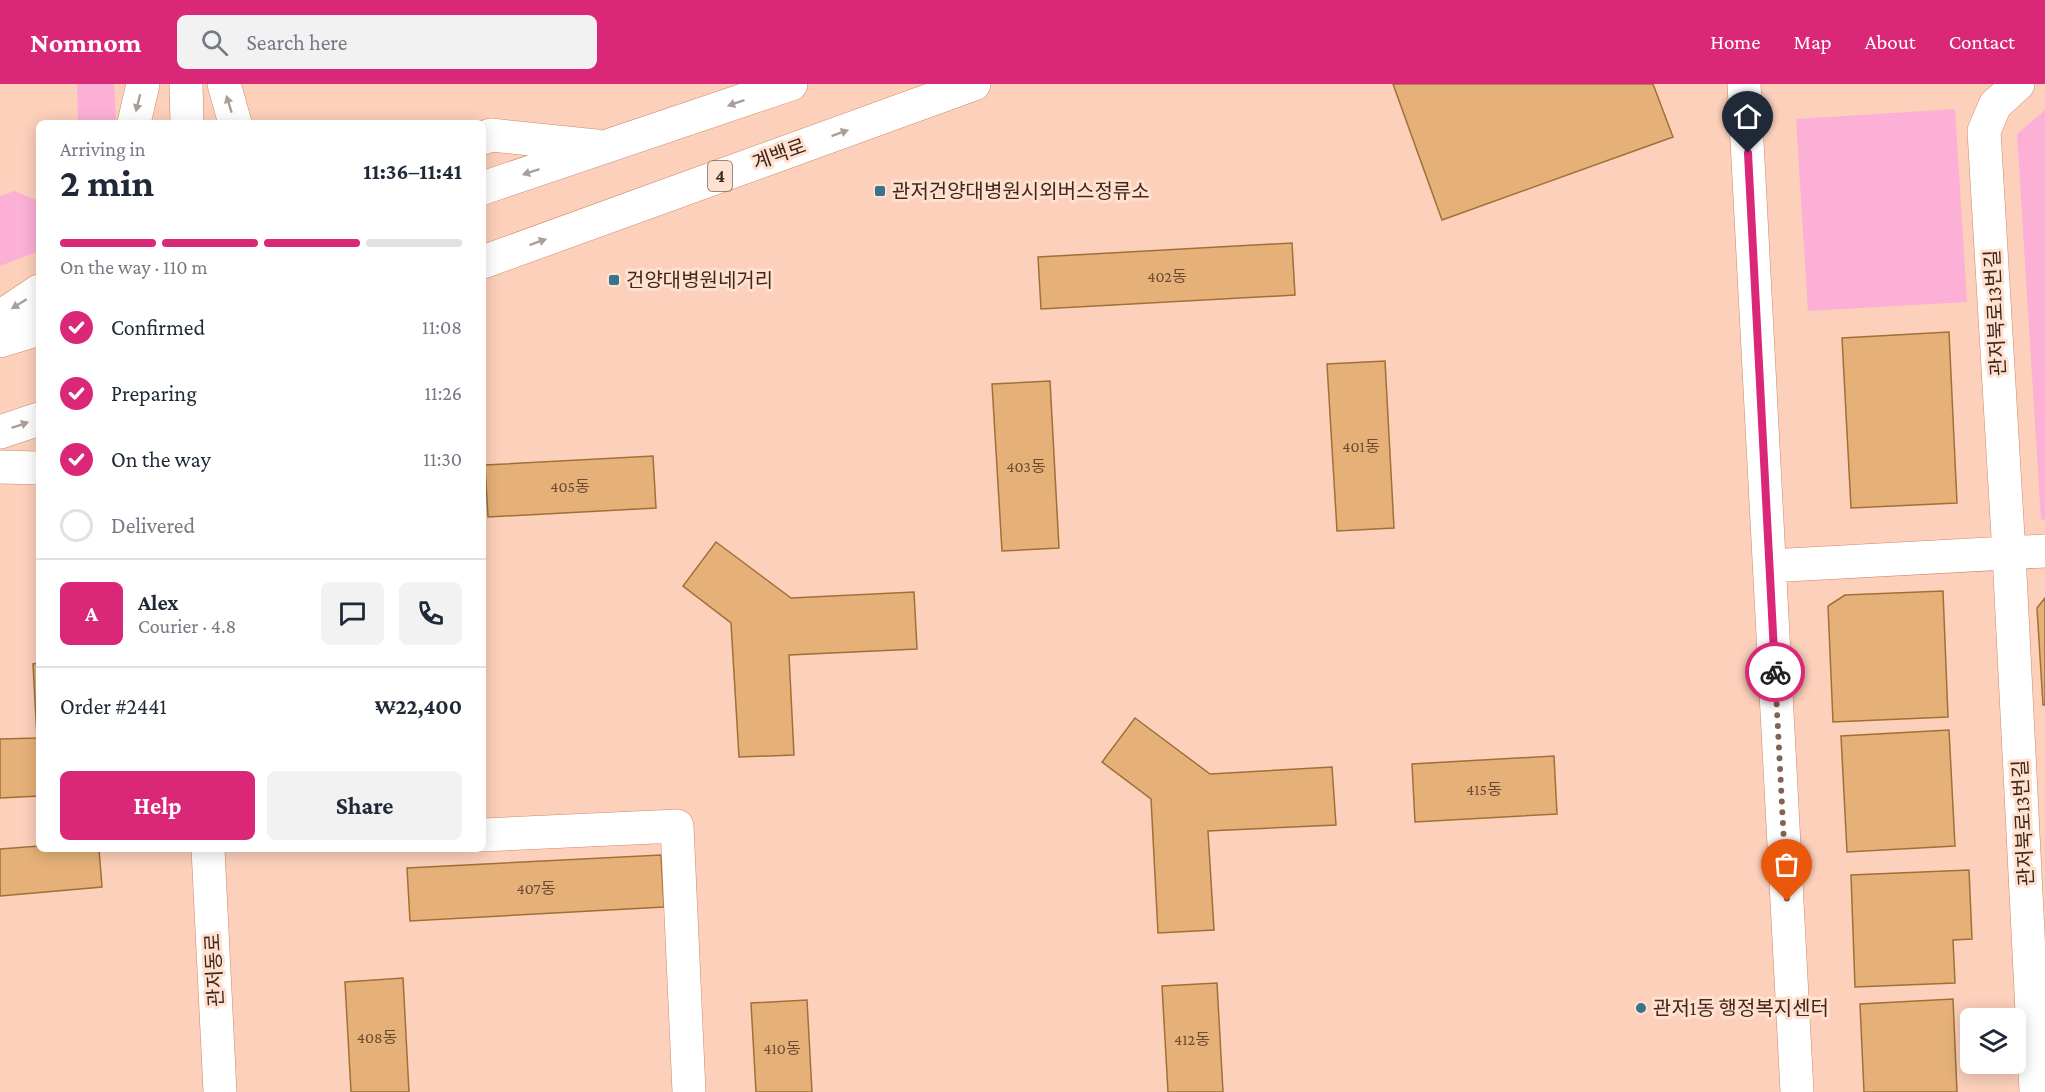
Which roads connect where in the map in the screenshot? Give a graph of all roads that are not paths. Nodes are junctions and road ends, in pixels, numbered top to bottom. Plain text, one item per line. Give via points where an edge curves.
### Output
1 (143, 84) edge
2 (186, 84) edge
3 (224, 84) edge
4 (791, 84) edge
5 (974, 84) edge
6 (1744, 84) edge
7 (2018, 84) edge
8 (135, 120) edge
9 (187, 120) edge
10 (234, 120) edge
11 (486, 137) edge
12 (606, 147) junction
13 (486, 187) edge
14 (486, 261) edge
15 (36, 293) edge
16 (0, 317) edge
17 (36, 330) edge
18 (0, 341) edge
19 (36, 420) edge
20 (0, 432) edge
21 (0, 467) edge
22 (36, 468) edge
23 (2045, 551) edge
24 (2009, 554) junction
25 (1770, 566) junction
26 (486, 835) edge
27 (208, 852) edge
28 (219, 1092) edge
29 (689, 1092) edge
30 (1797, 1092) edge
31 (2036, 1092) edge

1 -> 8 street
2 - 9 street
10 -> 3 street
4 -> 12 street
14 -> 5 street, 계백로 / 4
6 - 25 street
7 - 24 street, 관저북로13번길 via 1995,105 1984,131
11 - 12 street
12 -> 13 street
15 -> 16 street
17 - 18 street
20 -> 19 street
21 - 22 street
23 - 24 street
24 - 25 street
24 - 31 street, 관저북로13번길
25 - 30 street
26 - 29 street via 677,826
27 - 28 street, 관저동로

